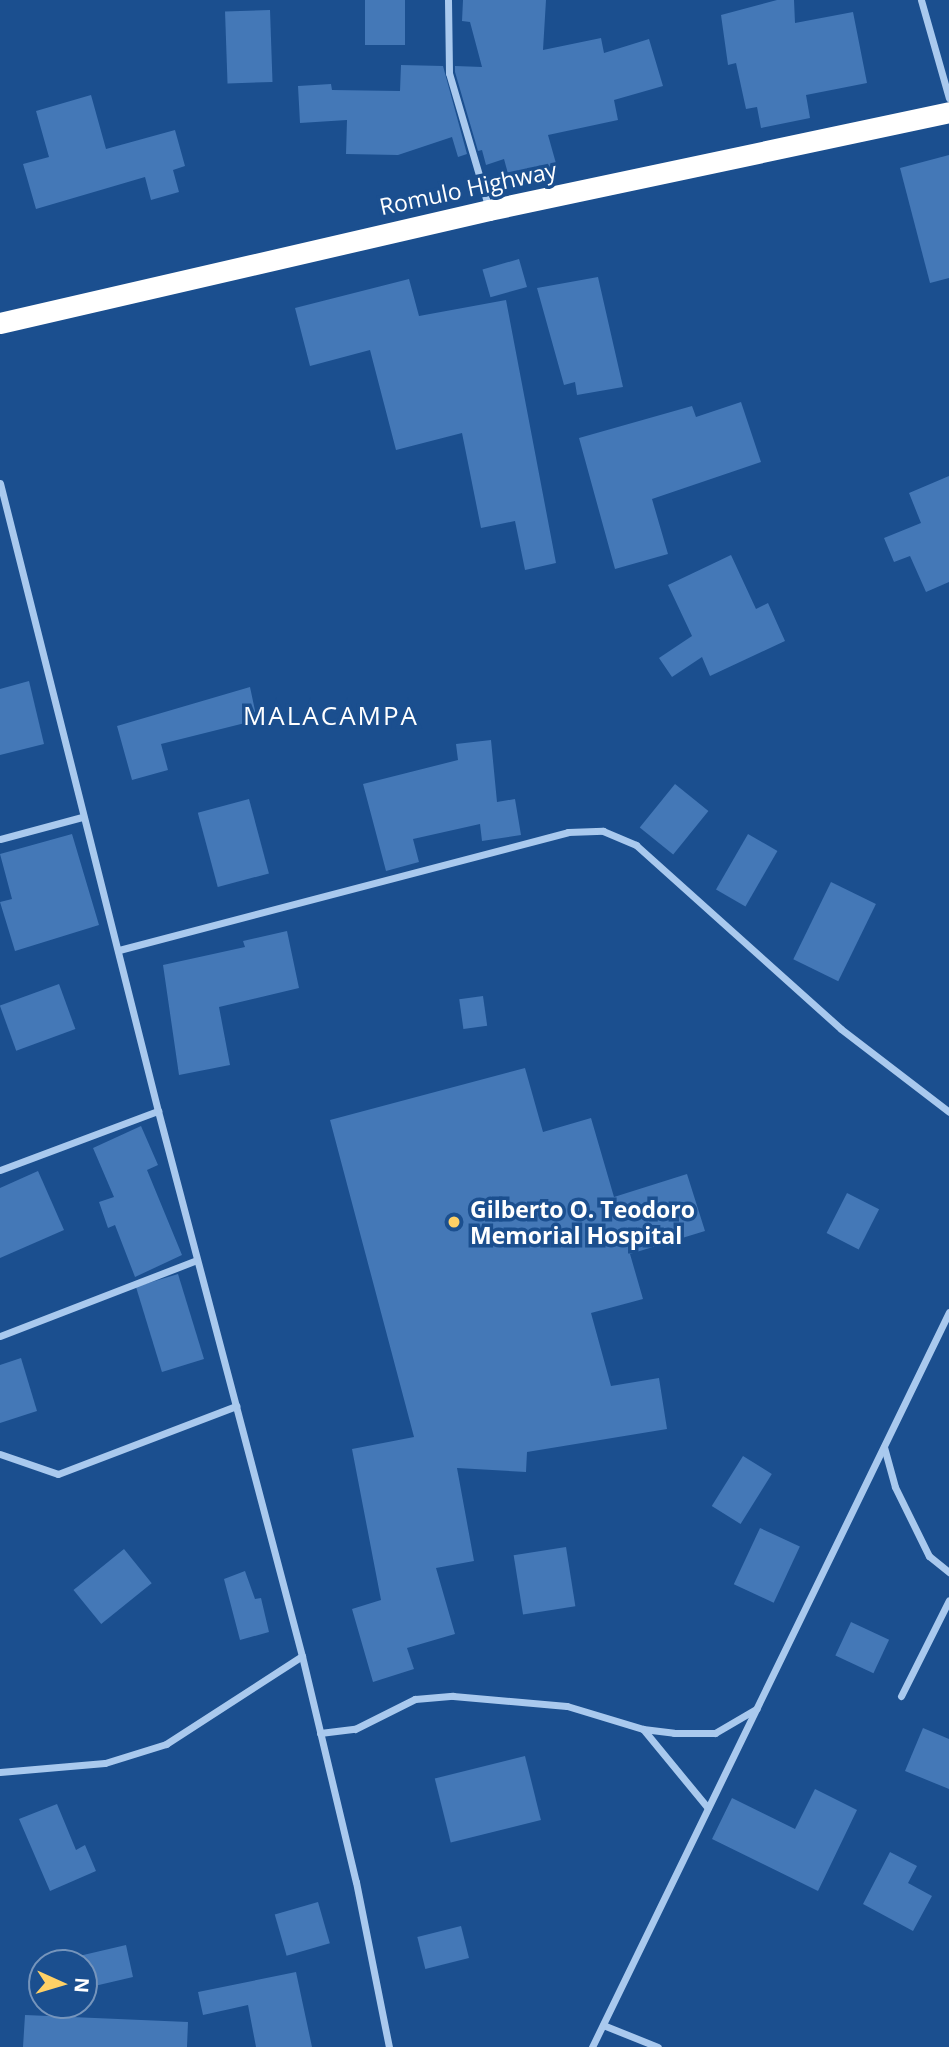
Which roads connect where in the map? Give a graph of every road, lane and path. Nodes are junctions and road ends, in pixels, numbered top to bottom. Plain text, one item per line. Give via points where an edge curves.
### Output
1 (448, 0) edge
2 (921, 0) edge
3 (949, 97) edge
4 (949, 112) edge
5 (489, 210) junction
6 (0, 323) edge
7 (0, 483) edge
8 (82, 817) junction
9 (0, 839) edge
10 (120, 950) junction
11 (158, 1111) junction
12 (949, 1112) edge
13 (0, 1170) edge
14 (197, 1260) junction
15 (949, 1312) edge
16 (0, 1336) edge
17 (236, 1406) junction
18 (884, 1446) junction
19 (0, 1454) edge
20 (949, 1572) edge
21 (949, 1600) edge
22 (302, 1656) junction
23 (901, 1696) dead end
24 (757, 1708) junction
25 (643, 1729) junction
26 (320, 1733) junction
27 (0, 1772) edge
28 (708, 1808) junction
29 (603, 2025) junction
30 (389, 2047) edge
31 (592, 2047) edge
32 (658, 2047) edge

1 - 5 street via 449,74
2 - 3 street
4 - 5 highway, Romulo Highway
5 - 6 highway, Romulo Highway
7 - 8 street
8 - 9 street
8 - 10 street
10 - 11 street
10 - 12 street via 568,832 603,831 636,845 841,1029
11 - 13 street
11 - 14 street
14 - 16 street
14 - 17 street
15 - 18 street
17 - 19 street via 58,1474
17 - 22 street
18 - 20 street via 895,1487 929,1556
18 - 24 street
21 - 23 street
22 - 26 street
22 - 27 street via 166,1744 105,1763
24 - 25 street via 715,1733
24 - 28 street
25 - 26 street via 567,1706 453,1696 415,1699 355,1730
25 - 28 street
26 - 30 street
28 - 29 street
29 - 31 street
29 - 32 street

